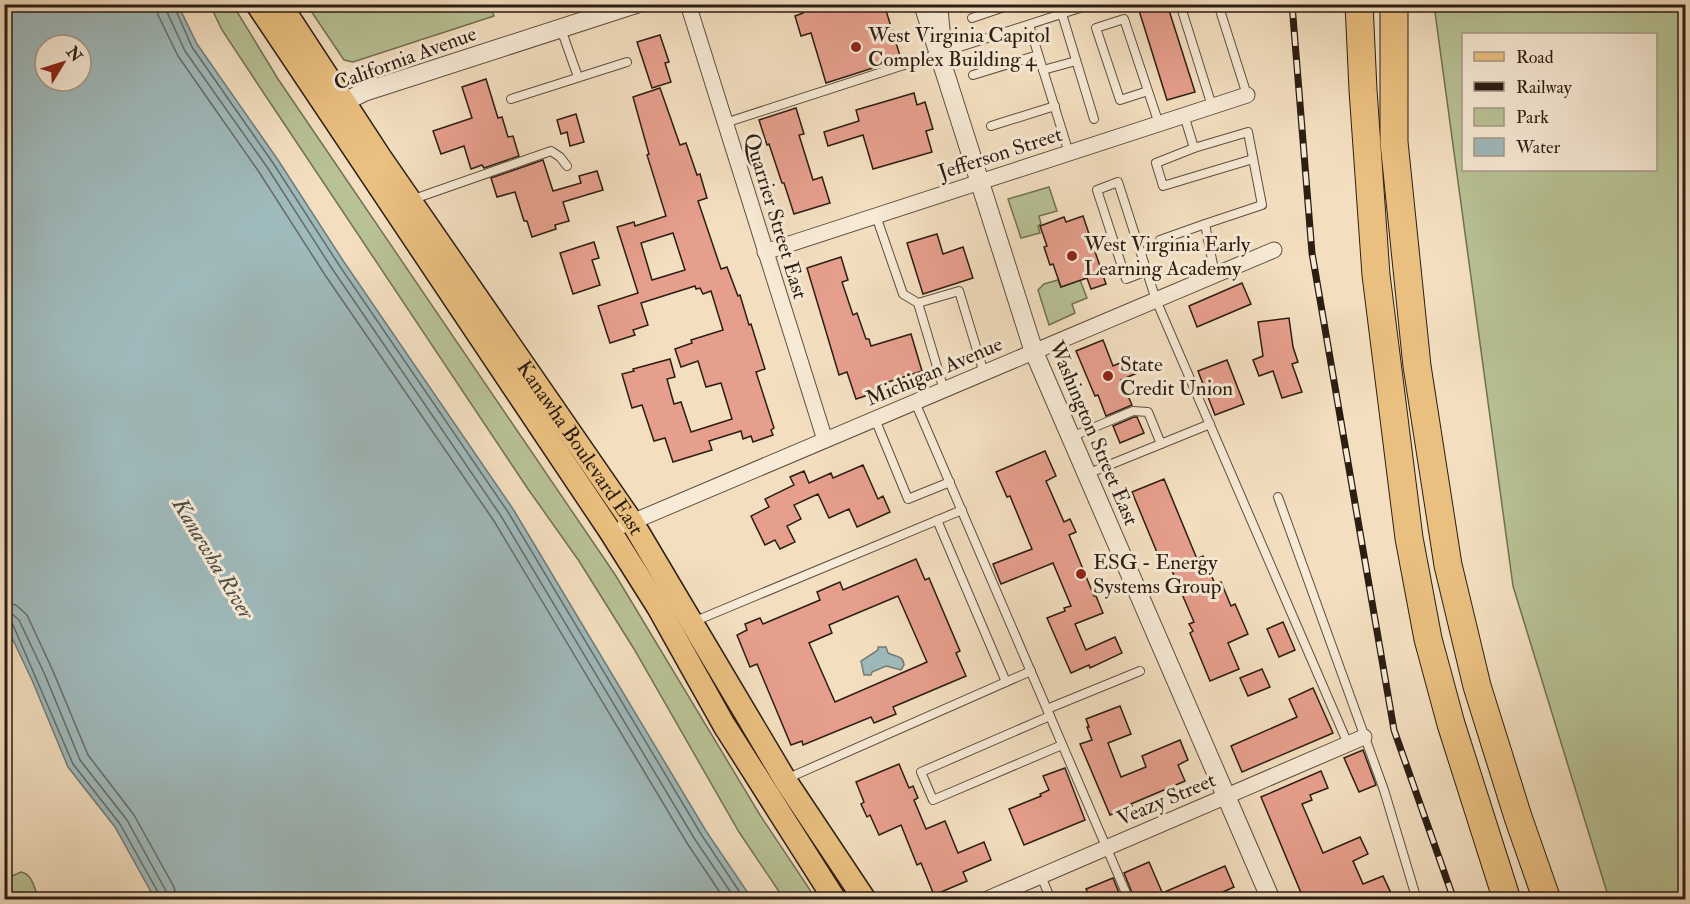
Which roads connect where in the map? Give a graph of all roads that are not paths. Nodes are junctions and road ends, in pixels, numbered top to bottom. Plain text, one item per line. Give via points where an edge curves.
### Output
1 (257, 4) edge
2 (280, 4) edge
3 (636, 4) edge
4 (688, 4) edge
5 (923, 4) edge
6 (938, 4) edge
7 (1013, 4) edge
8 (1180, 4) edge
9 (1218, 4) edge
10 (1359, 4) edge
11 (1394, 4) edge
12 (1086, 5) edge
13 (1062, 14) junction
14 (972, 18) dead end
15 (1029, 25) junction
16 (561, 29) junction
17 (939, 54) junction
18 (1038, 55) junction
19 (1076, 61) junction
20 (627, 62) dead end
21 (1043, 70) junction
22 (973, 75) dead end
23 (578, 77) junction
24 (1148, 91) junction
25 (1247, 95) joint
26 (511, 99) dead end
27 (335, 106) junction
28 (1054, 106) junction
29 (1212, 106) junction
30 (1184, 115) junction
31 (1094, 119) dead end
32 (725, 123) junction
33 (1159, 124) junction
34 (991, 126) dead end
35 (1194, 148) junction
36 (1069, 153) junction
37 (1253, 159) junction
38 (567, 166) dead end
39 (980, 182) junction
40 (410, 200) junction
41 (876, 216) junction
42 (1205, 224) junction
43 (1160, 240) dead end
44 (1274, 250) dead end
45 (765, 252) junction
46 (1147, 271) junction
47 (1215, 275) junction
48 (1156, 300) junction
49 (918, 303) junction
50 (1034, 352) junction
51 (984, 373) junction
52 (944, 390) junction
53 (915, 402) junction
54 (875, 419) junction
55 (1210, 424) junction
56 (1071, 437) junction
57 (825, 440) junction
58 (1161, 444) junction
59 (1087, 474) junction
60 (950, 483) junction
61 (1278, 497) dead end
62 (962, 510) junction
63 (937, 520) junction
64 (632, 522) junction
65 (610, 531) junction
66 (691, 622) junction
67 (1031, 671) junction
68 (1140, 671) dead end
69 (1006, 682) junction
70 (1049, 713) junction
71 (1364, 737) junction
72 (1062, 744) junction
73 (1348, 744) junction
74 (785, 779) junction
75 (1226, 796) junction
76 (1107, 848) junction
77 (1041, 876) junction
78 (835, 900) edge
79 (865, 900) edge
80 (985, 900) edge
81 (1052, 900) edge
82 (1129, 900) edge
83 (1271, 900) edge
84 (1418, 900) edge
85 (1507, 900) edge
86 (1547, 900) edge

1 - 27 main road, Kanawha Boulevard East
2 - 27 main road, Kanawha Boulevard East
3 - 16 street, California Avenue
4 - 32 street, Quarrier Street East
5 - 17 street, Washington Street East
6 - 17 street
7 - 14 lane
8 - 29 lane
9 - 25 lane
10 - 85 highway via 1376,274 1409,538 1430,649
11 - 86 highway via 1394,142 1417,366 1448,565 1477,686
12 - 13 lane
13 - 15 lane
13 - 19 lane
15 - 17 lane
15 - 18 lane
16 - 23 lane
16 - 27 street, California Avenue via 364,92
17 - 32 lane
17 - 39 street, Washington Street East
18 - 21 lane
18 - 22 lane
19 - 21 lane
19 - 31 lane
20 - 23 lane
21 - 28 lane
23 - 26 lane
24 - 24 lane via 1124,19 1096,28 1120,100
24 - 33 lane
25 - 29 street, Jefferson Street
27 - 40 main road, Kanawha Boulevard East
27 - 65 main road, Kanawha Boulevard East
28 - 34 lane
28 - 36 lane
29 - 30 street, Jefferson Street
30 - 33 street, Jefferson Street
30 - 35 lane
32 - 45 street, Quarrier Street East
33 - 36 street, Jefferson Street
35 - 37 lane via 1248,132
35 - 37 lane via 1156,163 1162,186
36 - 39 street, Jefferson Street
37 - 42 lane via 1262,205
38 - 40 lane via 551,151
39 - 41 street, Jefferson Street
39 - 50 street, Washington Street East
40 - 64 main road, Kanawha Boulevard East
41 - 45 street, Jefferson Street
41 - 49 lane via 903,294
42 - 43 lane
42 - 47 lane
44 - 47 street, Michigan Avenue
45 - 57 street, Quarrier Street East
46 - 46 lane via 1119,182 1097,190 1126,279
46 - 48 lane
47 - 48 street, Michigan Avenue
48 - 50 street, Michigan Avenue
48 - 55 lane
49 - 51 lane via 959,291
49 - 52 lane
50 - 51 street, Michigan Avenue
50 - 56 street, Washington Street East
51 - 52 street, Michigan Avenue
52 - 53 street, Michigan Avenue
53 - 54 street, Michigan Avenue
53 - 60 lane
54 - 57 street, Michigan Avenue
54 - 60 lane via 908,499
55 - 58 lane
55 - 73 lane
56 - 58 lane via 1140,410 1148,412
56 - 59 street, Washington Street East
57 - 64 street, Michigan Avenue
58 - 59 lane
59 - 75 street, Washington Street East
60 - 62 lane
61 - 71 lane
62 - 63 lane
62 - 67 lane
63 - 66 lane
63 - 69 lane
64 - 65 street, Michigan Avenue
64 - 66 main road, Kanawha Boulevard East
65 - 78 main road, Kanawha Boulevard East via 724,725
66 - 74 main road, Kanawha Boulevard East
67 - 69 lane
67 - 70 lane
68 - 70 lane
69 - 74 lane
70 - 72 lane
70 - 72 lane via 921,772 925,782 933,801
71 - 73 street, Veazy Street
71 - 84 lane
72 - 76 lane
73 - 75 street, Veazy Street
74 - 79 main road, Kanawha Boulevard East
75 - 76 street, Veazy Street
75 - 83 street, Washington Street East
76 - 77 street, Veazy Street
76 - 82 lane
77 - 80 street, Veazy Street
77 - 81 lane

